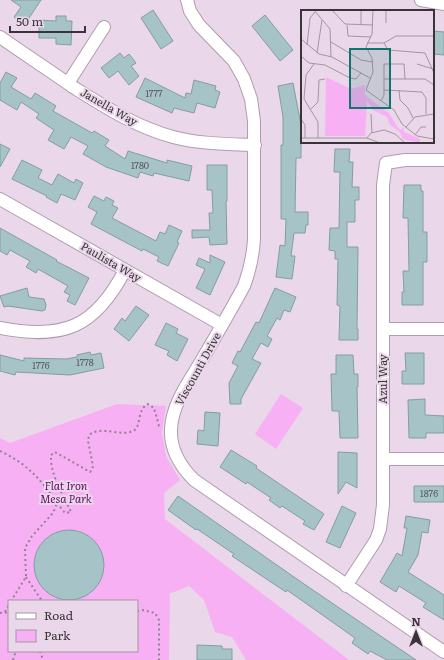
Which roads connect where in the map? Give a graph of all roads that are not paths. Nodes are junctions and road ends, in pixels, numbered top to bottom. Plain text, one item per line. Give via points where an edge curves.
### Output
1 (187, 0) edge
2 (421, 0) edge
3 (444, 4) edge
4 (104, 27) dead end
5 (0, 37) edge
6 (68, 83) junction
7 (254, 145) junction
8 (444, 160) edge
9 (0, 199) edge
10 (124, 270) junction
11 (222, 325) junction
12 (0, 328) edge
13 (383, 329) junction
14 (444, 329) edge
15 (383, 459) junction
16 (444, 459) edge
17 (346, 586) junction
18 (444, 652) edge

1 - 7 street, Viscounti Drive via 200,26 234,61 244,79 251,99
2 - 3 street
4 - 6 street
5 - 6 street, Janella Way
6 - 7 street, Janella Way via 105,108 149,129 202,143
7 - 11 street, Viscounti Drive via 253,255 244,286
8 - 13 street, Azul Way via 405,160 386,163 383,185
9 - 10 street, Paulista Way
10 - 11 street, Paulista Way
10 - 12 street via 106,301 89,317 69,328 23,332
11 - 17 street, Viscounti Drive via 173,414 171,429 176,455 183,469 194,480
13 - 14 street
13 - 15 street, Azul Way
15 - 16 street
15 - 17 street, Azul Way via 383,506 380,529 376,540
17 - 18 street, Viscounti Drive

